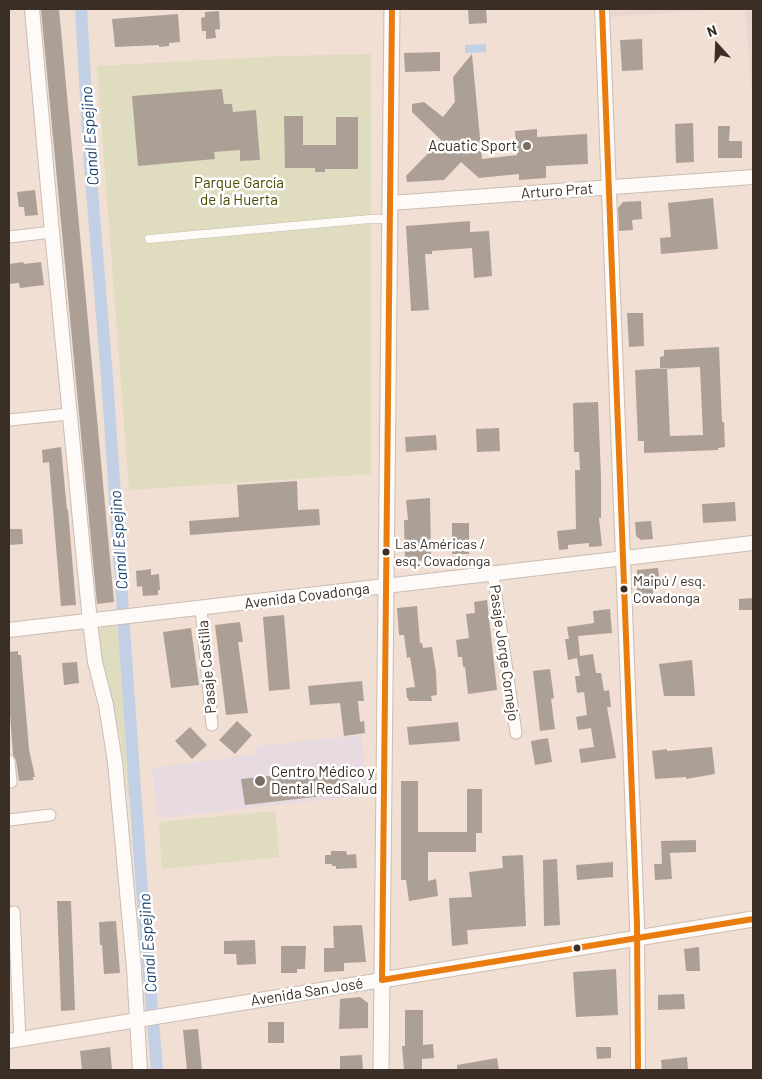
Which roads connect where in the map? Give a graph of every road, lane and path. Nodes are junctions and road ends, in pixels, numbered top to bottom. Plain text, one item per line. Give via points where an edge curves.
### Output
1 (32, 9) edge
2 (392, 9) edge
3 (602, 9) edge
4 (753, 177) edge
5 (608, 187) junction
6 (390, 203) junction
7 (390, 219) junction
8 (52, 232) junction
9 (9, 237) edge
10 (150, 239) dead end
11 (69, 414) junction
12 (9, 420) edge
13 (753, 543) edge
14 (623, 558) junction
15 (494, 574) junction
16 (386, 586) junction
17 (201, 609) junction
18 (90, 622) junction
19 (9, 630) edge
20 (212, 725) dead end
21 (516, 733) dead end
22 (9, 761) edge
23 (11, 782) dead end
24 (50, 815) dead end
25 (9, 820) edge
26 (14, 912) dead end
27 (753, 919) edge
28 (637, 938) junction
29 (382, 980) junction
30 (140, 1020) junction
31 (14, 1040) edge
32 (140, 1070) edge
33 (381, 1070) edge
34 (638, 1070) edge

1 - 8 street
2 - 6 main road
3 - 5 street
4 - 5 street, Arturo Prat
5 - 6 street, Arturo Prat
5 - 14 street
6 - 7 main road
7 - 10 street
7 - 16 main road
8 - 9 street
8 - 11 street
11 - 12 street
11 - 18 street
13 - 14 street, Avenida Covadonga
14 - 15 street, Avenida Covadonga
14 - 28 street
15 - 16 street, Avenida Covadonga
15 - 21 street, Pasaje Jorge Cornejo
16 - 17 street, Avenida Covadonga
16 - 29 main road
17 - 18 street, Avenida Covadonga
17 - 20 street, Pasaje Castilla
18 - 19 street, Avenida Covadonga
18 - 30 street via 116,762
22 - 23 street
24 - 25 street
26 - 31 street
27 - 28 main road, Avenida San José
28 - 29 main road, Avenida San José
28 - 34 street
29 - 30 street, Avenida San José
29 - 33 main road
30 - 31 street, Avenida San José
30 - 32 street

